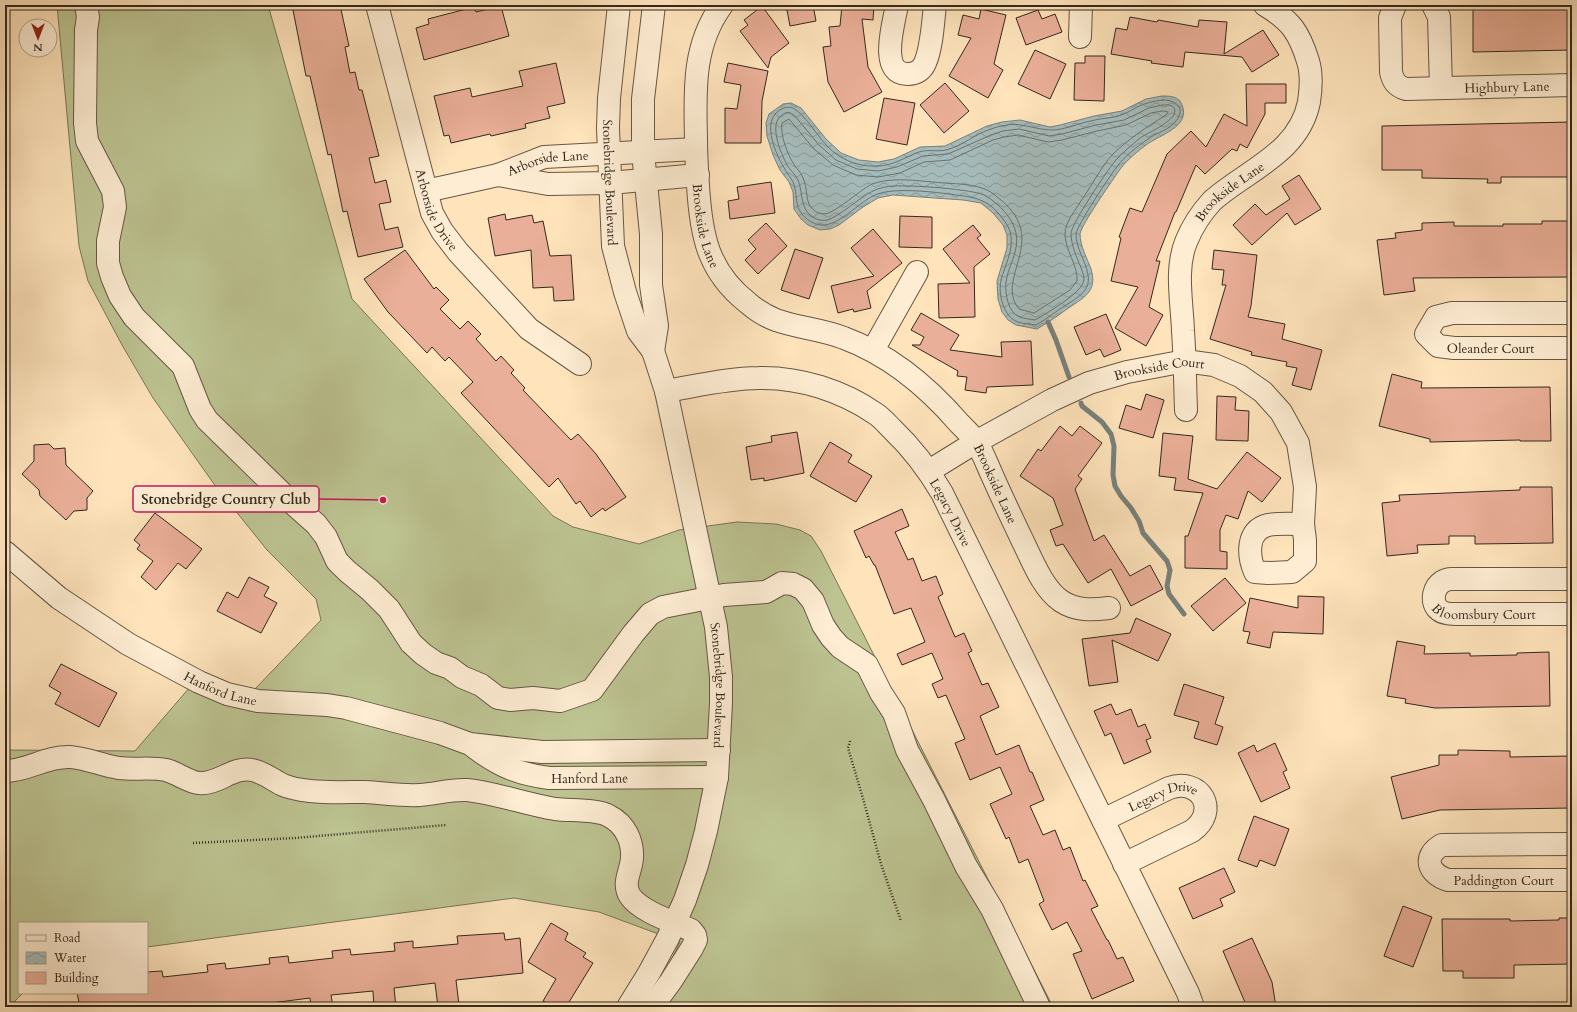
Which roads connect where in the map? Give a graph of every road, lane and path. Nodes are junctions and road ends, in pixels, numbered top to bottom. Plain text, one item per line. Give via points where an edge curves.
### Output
1 (86, 5) edge
2 (377, 5) edge
3 (619, 5) edge
4 (654, 5) edge
5 (722, 5) edge
6 (897, 5) edge
7 (935, 5) edge
8 (1081, 5) edge
9 (1266, 5) edge
10 (1395, 5) edge
11 (1434, 5) edge
12 (1080, 37) dead end
13 (1572, 85) edge
14 (1441, 88) junction
15 (696, 149) junction
16 (643, 152) junction
17 (609, 154) junction
18 (498, 175) junction
19 (698, 175) junction
20 (646, 179) junction
21 (610, 183) junction
22 (426, 191) junction
23 (917, 272) dead end
24 (1572, 313) edge
25 (1572, 348) edge
26 (873, 350) junction
27 (653, 351) junction
28 (1185, 361) junction
29 (580, 364) dead end
30 (666, 391) junction
31 (1186, 410) dead end
32 (976, 442) junction
33 (929, 471) junction
34 (1303, 524) dead end
35 (5, 552) edge
36 (1572, 578) edge
37 (710, 598) junction
38 (1109, 608) dead end
39 (1572, 614) edge
40 (850, 741) dead end
41 (470, 744) junction
42 (720, 750) junction
43 (5, 771) edge
44 (717, 777) junction
45 (1103, 820) junction
46 (446, 825) dead end
47 (193, 843) dead end
48 (1572, 844) edge
49 (1124, 864) junction
50 (1572, 880) edge
51 (901, 921) dead end
52 (675, 923) junction
53 (628, 1007) edge
54 (652, 1007) edge
55 (1039, 1007) edge
56 (1193, 1007) edge

1 - 37 street via 88,17 84,123 87,141 113,191 115,207 108,240 108,263 120,296 134,317 183,366 207,420 316,524 326,537 337,561 389,609 411,643 436,663 481,685 498,698 560,701 592,690 650,614 663,607
2 - 22 street, Arborside Drive
3 - 17 street, Stonebridge Boulevard via 609,98
4 - 16 street, Stonebridge Boulevard via 643,99
5 - 15 street, Brookside Lane via 713,17 703,40 698,62 695,88
6 - 7 street via 891,59 893,67 898,72 906,74 914,74 925,64
8 - 12 street
9 - 28 street, Brookside Lane via 1294,28 1304,47 1310,67 1311,90 1307,110 1301,126 1289,143 1224,191 1200,215 1190,234 1182,253 1180,271
10 - 14 street, Highbury Lane via 1390,18 1393,80 1406,89
11 - 14 street via 1439,17
13 - 14 street, Highbury Lane
15 - 16 street, Arborside Lane
15 - 19 street, Brookside Lane
16 - 17 street, Arborside Lane
16 - 20 street, Stonebridge Boulevard
17 - 18 street, Arborside Lane via 544,157
17 - 21 street, Stonebridge Boulevard
18 - 21 street, Arborside Lane via 548,184
18 - 22 street, Arborside Lane
19 - 20 street, Arborside Lane
19 - 26 street, Brookside Lane via 700,220 706,244 714,263 740,297 775,320 844,337
20 - 21 street, Arborside Lane
20 - 27 street, Stonebridge Boulevard via 651,234 651,285 657,326
21 - 27 street, Stonebridge Boulevard via 613,246 638,331
22 - 29 street, Arborside Drive via 436,222 458,252 529,328
23 - 26 street
24 - 25 street, Oleander Court via 1452,313 1436,317 1426,334 1438,346 1454,348
26 - 32 street, Brookside Lane via 918,381 948,409
27 - 30 street, Stonebridge Boulevard
28 - 31 street, Brookside Lane
28 - 32 street, Brookside Court via 1127,372 1089,384 1052,400
28 - 34 street, Brookside Court via 1214,365 1240,376 1262,392 1281,412 1298,443 1305,487
30 - 33 street, Legacy Drive via 738,379 783,379 806,383 852,400 877,415 907,443
30 - 37 street, Stonebridge Boulevard
32 - 33 street, Brookside Court
32 - 38 street, Brookside Lane via 1036,569 1050,590 1060,600 1076,608
33 - 45 street, Legacy Drive
35 - 41 street, Hanford Lane via 59,598 115,636 164,664 227,694 258,701 346,708 440,733
36 - 39 street, Bloomsbury Court via 1452,578 1436,587 1434,602 1437,609 1455,614
37 - 42 street, Stonebridge Boulevard via 721,677
37 - 55 street via 766,592 782,583 793,584 803,589 813,601 830,637 866,664 894,713 915,767 966,866 992,909
40 - 51 path via 848,748 881,864
41 - 42 street, Hanford Lane via 542,752
41 - 44 street, Hanford Lane via 487,757 512,770 548,778
42 - 44 street, Stonebridge Boulevard
43 - 52 street via 25,769 52,759 70,757 122,769 166,770 201,783 232,772 251,769 283,785 312,792 427,795 465,790 535,806 599,812 610,816 628,834 632,859 626,886 629,894 647,910
44 - 52 street, Stonebridge Boulevard via 697,865
45 - 49 street, Legacy Drive
45 - 49 street, Legacy Drive via 1179,784 1198,790 1203,798 1206,807 1200,825
46 - 47 path via 295,838
48 - 50 street, Paddington Court via 1442,845 1432,853 1430,862 1433,872 1448,880
49 - 56 street, Legacy Drive
52 - 53 street, Stonebridge Boulevard
52 - 54 street via 691,930 696,940 671,982

